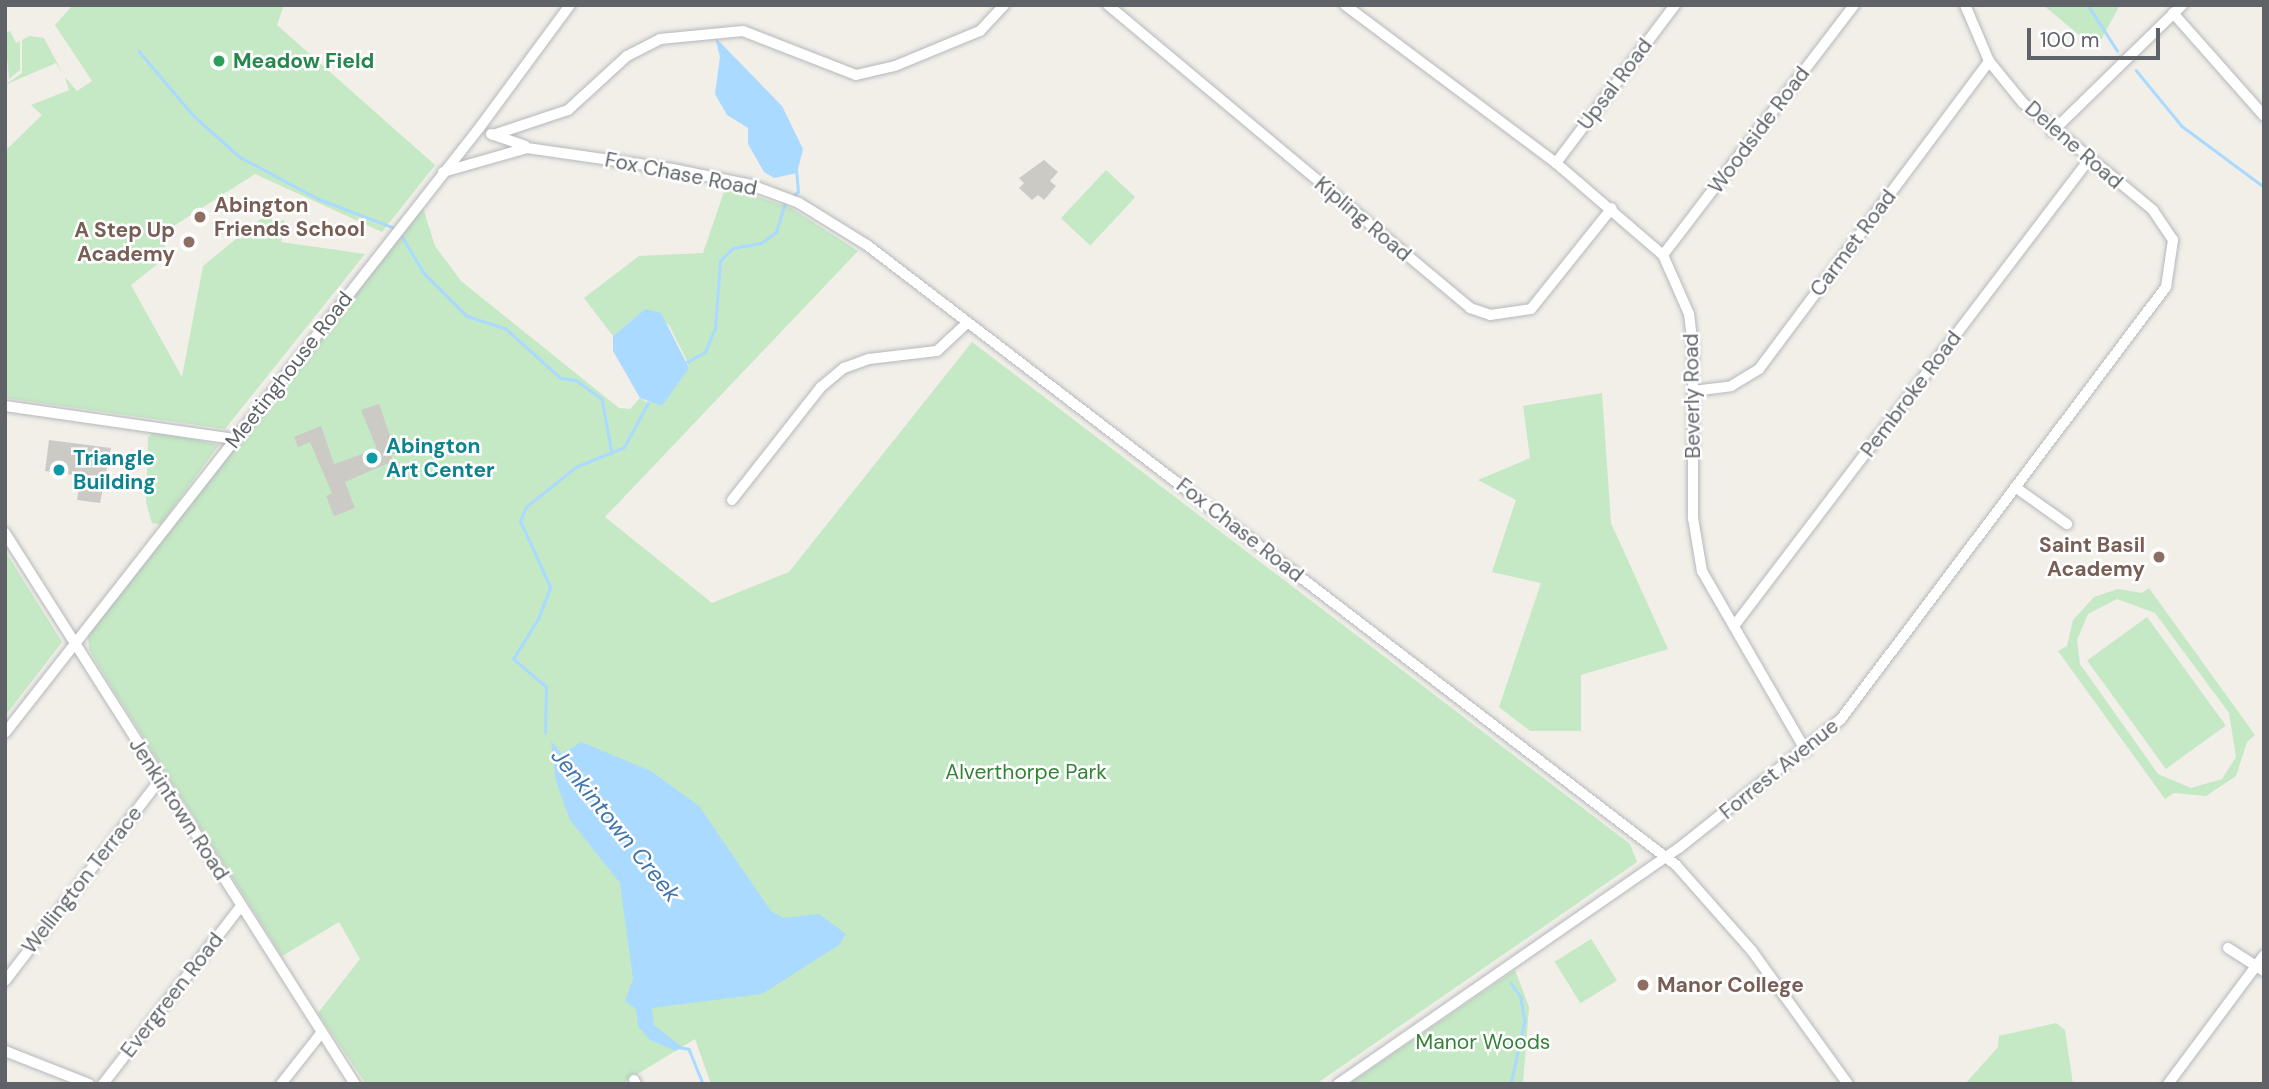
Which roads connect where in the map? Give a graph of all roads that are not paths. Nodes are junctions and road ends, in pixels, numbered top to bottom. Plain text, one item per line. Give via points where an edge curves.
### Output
1 (570, 5) edge
2 (1004, 5) edge
3 (1108, 5) edge
4 (1345, 5) edge
5 (1675, 5) edge
6 (1854, 5) edge
7 (1965, 5) edge
8 (2177, 9) edge
9 (1989, 61) junction
10 (2264, 116) edge
11 (478, 130) junction
12 (2052, 132) junction
13 (499, 134) junction
14 (527, 148) junction
15 (513, 149) junction
16 (2088, 161) junction
17 (1556, 163) junction
18 (443, 172) junction
19 (1612, 208) junction
20 (2174, 240) joint
21 (1664, 255) junction
22 (968, 322) junction
23 (1693, 391) junction
24 (5, 406) edge
25 (235, 439) junction
26 (2015, 487) junction
27 (732, 500) dead end
28 (2067, 524) dead end
29 (5, 533) edge
30 (1734, 626) junction
31 (75, 643) junction
32 (5, 733) edge
33 (1807, 751) junction
34 (160, 780) junction
35 (1665, 858) junction
36 (241, 906) junction
37 (2228, 948) dead end
38 (2264, 955) edge
39 (2260, 968) edge
40 (5, 981) edge
41 (322, 1032) junction
42 (5, 1051) edge
43 (89, 1084) edge
44 (103, 1084) edge
45 (281, 1084) edge
46 (355, 1084) edge
47 (1338, 1084) edge
48 (1848, 1084) edge
49 (2168, 1084) edge

1 - 11 street, Meetinghouse Road
2 - 13 street via 980,31 895,66 856,75 743,31 660,39 627,56 568,110
3 - 19 street, Kipling Road via 1470,308 1490,315 1531,309
4 - 17 street, Beverly Road
5 - 17 street, Upsal Road
6 - 21 street, Woodside Road
7 - 9 street, Delene Road
8 - 10 street
8 - 12 street
9 - 12 street, Delene Road
9 - 23 street, Carmet Road via 1759,369 1731,386
11 - 13 street, Fox Chase Road
11 - 15 street, Fox Chase Road
11 - 18 street, Meetinghouse Road
12 - 16 street, Delene Road
13 - 14 street, Fox Chase Road
14 - 15 street, Fox Chase Road
14 - 22 street, Fox Chase Road via 751,184 787,198 867,245
15 - 18 street, Fox Chase Road
16 - 20 street, Delene Road via 2152,210
16 - 30 street, Pembroke Road
17 - 19 street, Beverly Road
18 - 25 street, Meetinghouse Road
19 - 21 street, Beverly Road
20 - 26 street, Forrest Avenue via 2166,287
21 - 23 street, Beverly Road via 1689,314
22 - 27 street via 937,351 869,359 844,368 821,387
22 - 35 street, Fox Chase Road
23 - 30 street, Beverly Road via 1696,548 1702,571
24 - 25 street
25 - 31 street, Meetinghouse Road
26 - 28 street
26 - 33 street, Forrest Avenue via 1841,719
29 - 31 street, Jenkintown Road
30 - 33 street, Beverly Road
31 - 32 street, Meetinghouse Road
31 - 34 street, Jenkintown Road
33 - 35 street, Forrest Avenue
34 - 36 street, Jenkintown Road
34 - 40 street, Wellington Terrace
35 - 47 street, Forrest Avenue
35 - 48 street, Fox Chase Road via 1725,917
36 - 41 street, Jenkintown Road
36 - 44 street, Evergreen Road
37 - 39 street
38 - 39 street
39 - 49 street
41 - 45 street
41 - 46 street, Jenkintown Road
42 - 43 street

